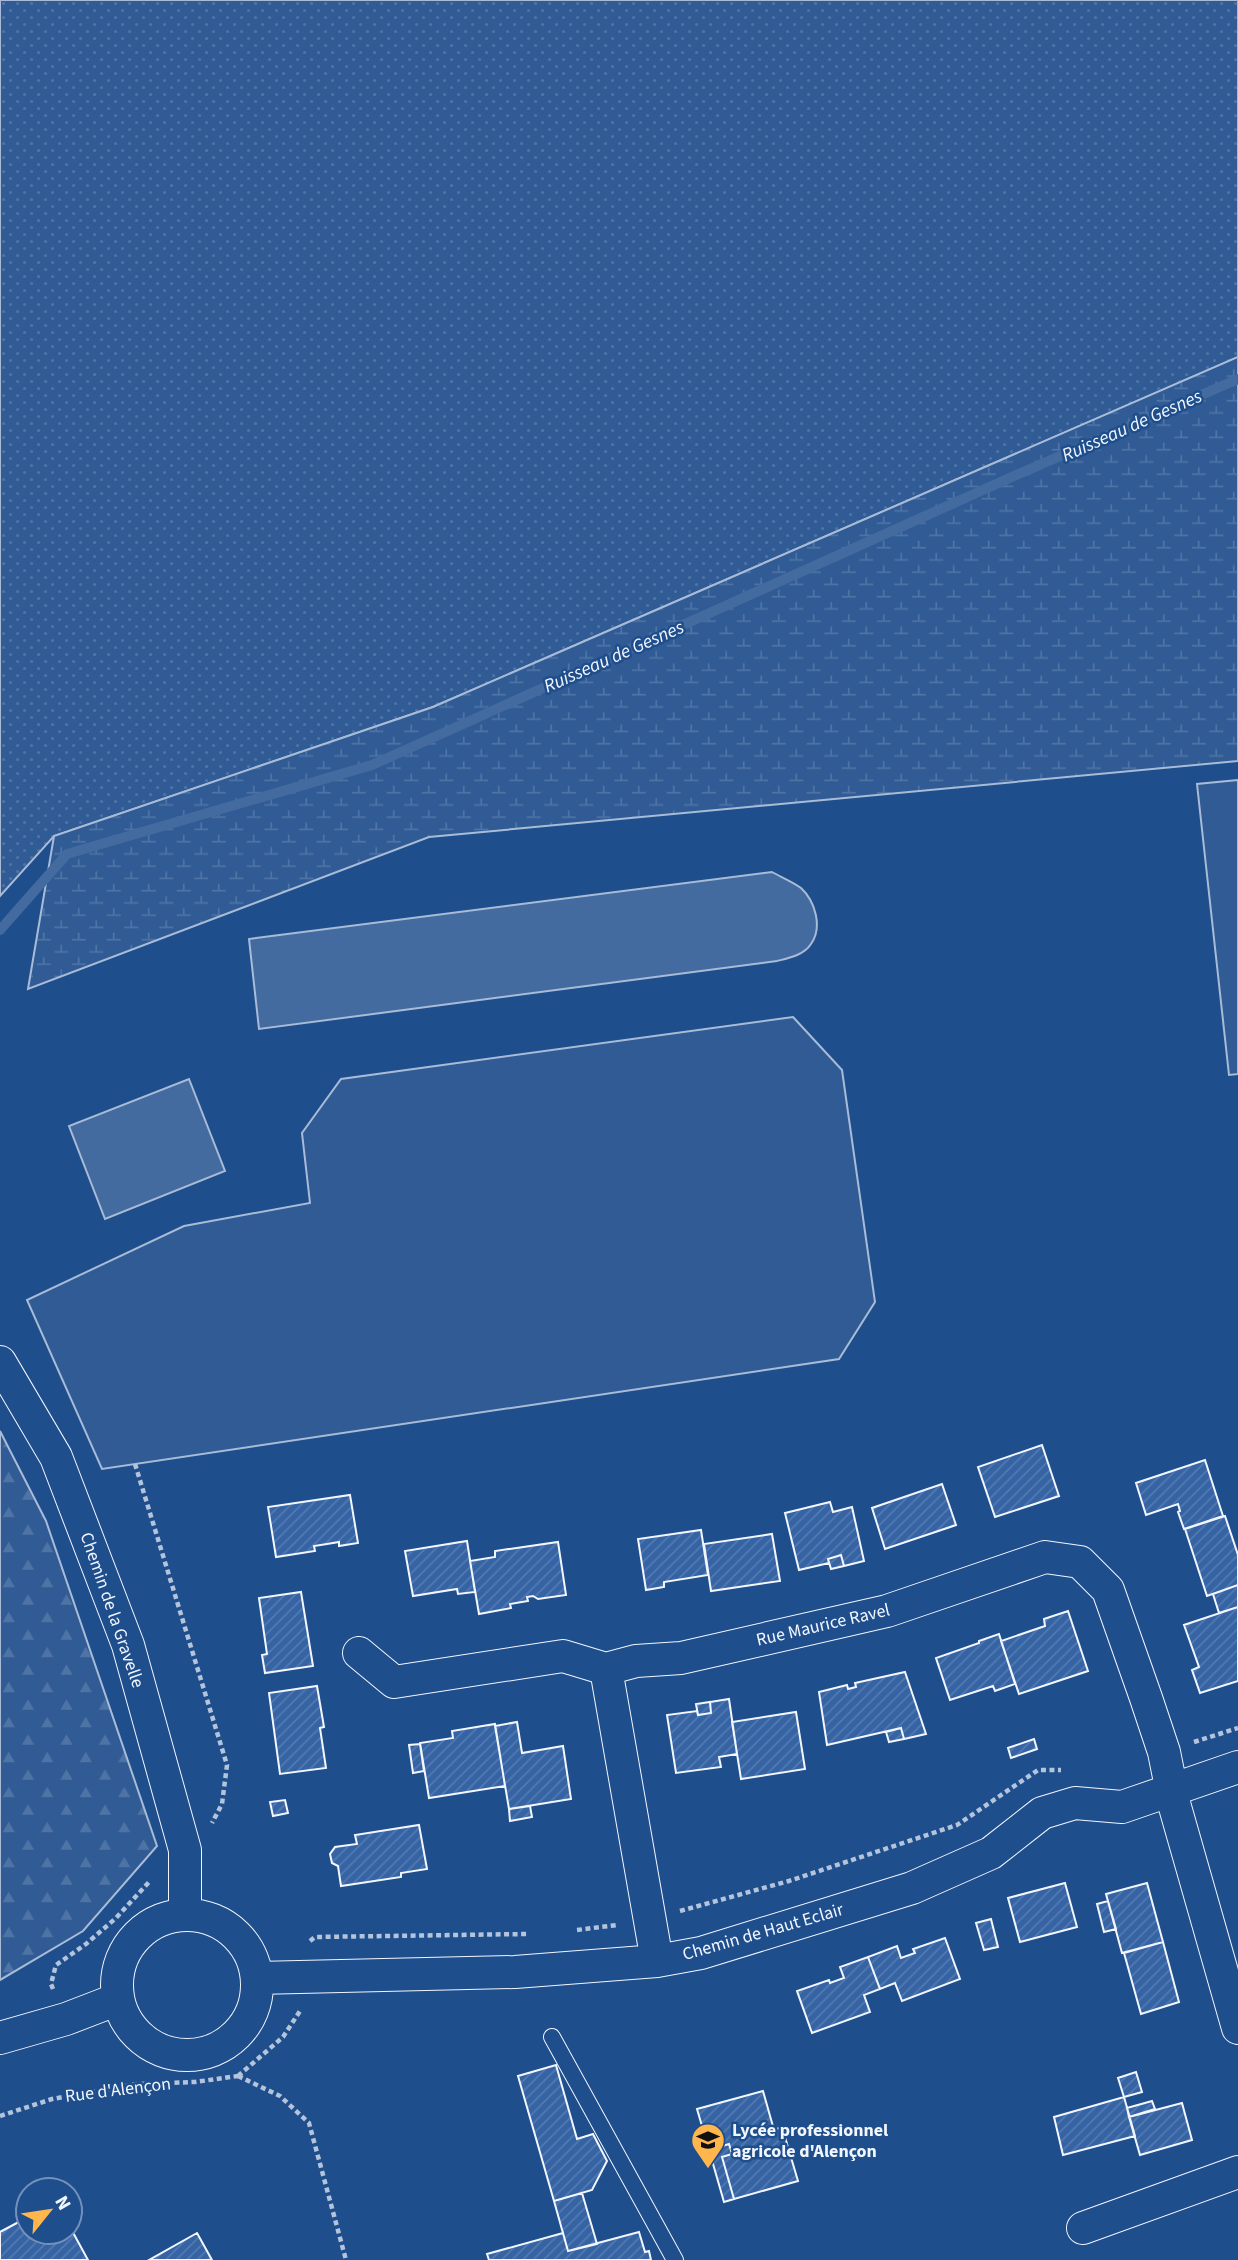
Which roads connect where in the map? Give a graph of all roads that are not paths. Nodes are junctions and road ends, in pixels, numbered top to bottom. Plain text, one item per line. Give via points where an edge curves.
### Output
1 (0, 1362) edge
2 (359, 1653) dead end
3 (606, 1668) junction
4 (1238, 1767) edge
5 (1171, 1791) junction
6 (186, 1914) junction
7 (657, 1961) junction
8 (257, 1979) junction
9 (118, 1999) junction
10 (1238, 2028) edge
11 (552, 2037) dead end
12 (0, 2038) edge
13 (1238, 2172) edge
14 (1083, 2228) dead end
15 (675, 2260) edge

1 - 6 street, Chemin de la Gravelle via 56,1457 128,1645 185,1850
2 - 3 street via 394,1682 563,1656
3 - 5 street, Rue Maurice Ravel via 681,1658 887,1611 1045,1557 1080,1562 1108,1590 1164,1752
3 - 7 street
4 - 5 street, Chemin de Haut Eclair
5 - 7 street, Chemin de Haut Eclair via 1122,1807 1075,1803 1042,1813 991,1853 912,1888 701,1953
5 - 10 street, Rue Maurice Ravel
6 - 8 street via 226,1926 242,1940 253,1958
6 - 9 street via 165,1918 131,1941 116,1979
7 - 8 street, Chemin de Haut Eclair via 514,1972
8 - 9 street via 253,2010 236,2037 198,2056 176,2056 138,2037 125,2020
9 - 12 street
11 - 15 lane
13 - 14 street

